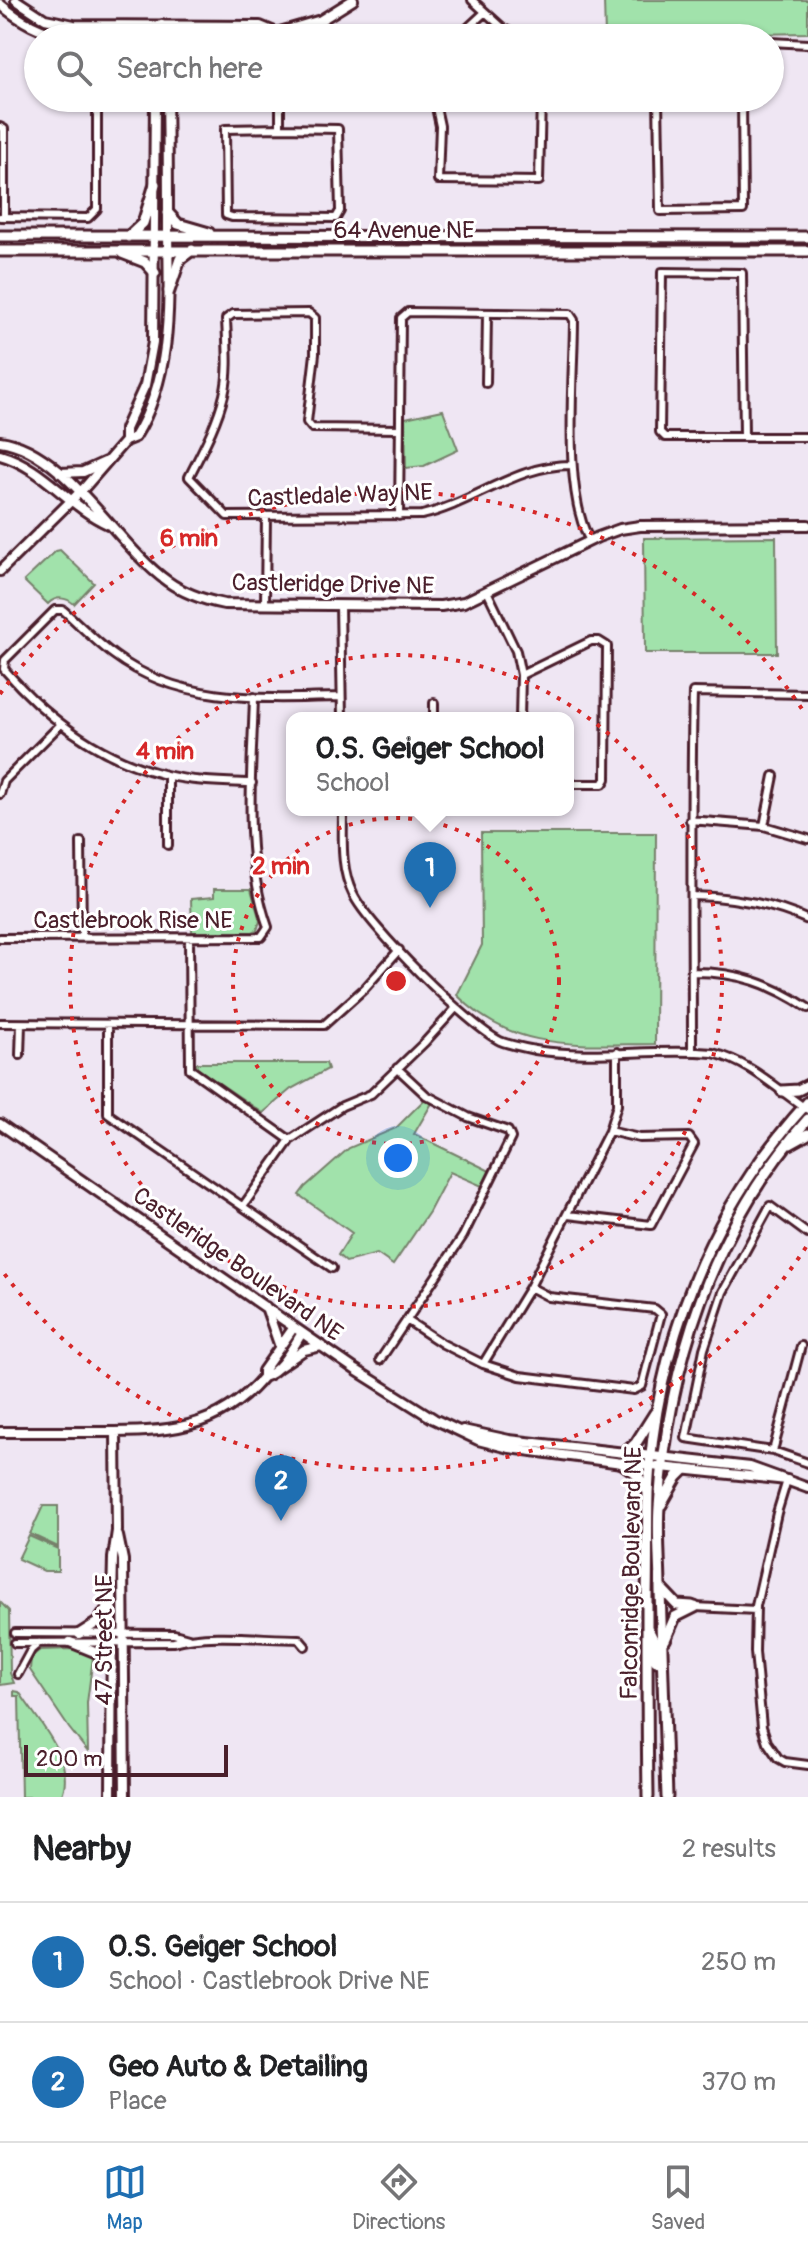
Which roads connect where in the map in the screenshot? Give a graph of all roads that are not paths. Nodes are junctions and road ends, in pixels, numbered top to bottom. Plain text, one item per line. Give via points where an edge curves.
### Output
1 (16, 0) edge
2 (353, 0) edge
3 (472, 0) edge
4 (0, 4) edge
5 (484, 13) junction
6 (26, 24) edge
7 (79, 24) edge
8 (310, 24) edge
9 (472, 24) edge
10 (498, 24) edge
11 (784, 43) edge
12 (808, 44) edge
13 (97, 112) edge
14 (155, 112) edge
15 (167, 112) edge
16 (280, 112) edge
17 (437, 112) edge
18 (541, 112) edge
19 (658, 112) edge
20 (742, 112) edge
21 (0, 127) edge
22 (280, 128) junction
23 (155, 184) junction
24 (168, 213) junction
25 (2, 217) edge
26 (0, 236) edge
27 (128, 237) junction
28 (155, 237) junction
29 (168, 237) junction
30 (224, 237) junction
31 (808, 237) edge
32 (111, 249) junction
33 (155, 250) junction
34 (169, 250) junction
35 (193, 250) junction
36 (0, 251) edge
37 (785, 251) junction
38 (808, 251) edge
39 (808, 257) edge
40 (155, 273) junction
41 (169, 291) junction
42 (487, 314) junction
43 (486, 383) dead end
44 (399, 429) junction
45 (744, 436) junction
46 (808, 437) edge
47 (0, 441) edge
48 (125, 441) junction
49 (0, 455) edge
50 (112, 459) junction
51 (572, 465) junction
52 (60, 473) junction
53 (80, 492) junction
54 (72, 500) junction
55 (266, 516) junction
56 (399, 516) junction
57 (109, 524) junction
58 (808, 525) edge
59 (590, 541) junction
60 (0, 571) edge
61 (487, 591) junction
62 (265, 604) junction
63 (340, 605) junction
64 (521, 675) junction
65 (808, 694) edge
66 (254, 697) junction
67 (341, 697) junction
68 (434, 703) dead end
69 (342, 712) edge
70 (434, 712) edge
71 (520, 712) edge
72 (60, 725) junction
73 (168, 776) junction
74 (774, 776) dead end
75 (2, 779) edge
76 (252, 783) junction
77 (574, 784) edge
78 (0, 794) edge
79 (343, 816) edge
80 (690, 820) junction
81 (764, 826) junction
82 (808, 839) edge
83 (81, 842) dead end
84 (168, 845) dead end
85 (693, 896) junction
86 (808, 920) edge
87 (0, 938) edge
88 (82, 938) junction
89 (189, 939) junction
90 (399, 950) junction
91 (694, 972) junction
92 (808, 1008) edge
93 (455, 1009) junction
94 (0, 1023) edge
95 (21, 1024) junction
96 (108, 1024) junction
97 (190, 1025) junction
98 (692, 1051) junction
99 (617, 1052) junction
100 (20, 1055) dead end
101 (397, 1068) junction
102 (808, 1085) edge
103 (782, 1091) junction
104 (806, 1106) edge
105 (808, 1119) edge
106 (0, 1125) edge
107 (609, 1131) junction
108 (808, 1134) edge
109 (290, 1140) junction
110 (787, 1145) junction
111 (243, 1206) junction
112 (568, 1215) junction
113 (808, 1234) edge
114 (332, 1268) dead end
115 (530, 1287) junction
116 (265, 1306) junction
117 (408, 1321) junction
118 (298, 1330) junction
119 (321, 1346) junction
120 (801, 1346) dead end
121 (280, 1347) junction
122 (380, 1360) dead end
123 (483, 1364) junction
124 (278, 1368) junction
125 (263, 1377) junction
126 (657, 1410) junction
127 (458, 1429) junction
128 (0, 1432) edge
129 (116, 1433) junction
130 (773, 1451) junction
131 (626, 1452) junction
132 (664, 1457) junction
133 (652, 1461) junction
134 (622, 1463) junction
135 (808, 1463) edge
136 (663, 1468) junction
137 (684, 1470) junction
138 (787, 1480) junction
139 (808, 1488) edge
140 (648, 1492) junction
141 (659, 1508) junction
142 (117, 1531) junction
143 (660, 1587) junction
144 (112, 1601) junction
145 (695, 1607) junction
146 (756, 1610) junction
147 (647, 1627) junction
148 (15, 1633) dead end
149 (79, 1634) junction
150 (111, 1638) junction
151 (124, 1638) junction
152 (70, 1642) junction
153 (15, 1643) dead end
154 (39, 1643) junction
155 (305, 1646) dead end
156 (662, 1650) junction
157 (112, 1668) junction
158 (18, 1674) dead end
159 (665, 1730) junction
160 (808, 1765) edge
161 (111, 1797) edge
162 (125, 1797) edge
163 (648, 1797) edge
164 (667, 1797) edge

1 - 7 street via 45,19
2 - 8 street
3 - 5 street
4 - 6 street
5 - 9 street
5 - 10 street
11 - 12 street
13 - 25 street via 97,209 88,218
14 - 23 street
15 - 24 street
16 - 22 street
17 - 18 street via 438,180 539,181
19 - 20 street via 660,211 701,211 743,210
21 - 25 street
22 - 22 street via 225,129 226,215 336,218 338,129
23 - 27 main road via 143,223
23 - 28 street
24 - 29 street
24 - 30 main road via 178,224
26 - 27 main road, 64 Avenue NE
27 - 28 main road, 64 Avenue NE
28 - 29 main road, 64 Avenue NE
28 - 33 street
29 - 30 main road, 64 Avenue NE
29 - 34 street
30 - 31 main road, 64 Avenue NE
32 - 33 main road, 64 Avenue NE
32 - 36 main road, 64 Avenue NE
32 - 40 main road via 139,259
33 - 34 main road, 64 Avenue NE
33 - 40 street
34 - 35 main road, 64 Avenue NE
34 - 41 street
35 - 37 main road, 64 Avenue NE
35 - 41 main road via 180,259
37 - 38 main road, 64 Avenue NE
37 - 39 main road
40 - 48 street via 149,365
41 - 48 street via 155,395 135,437
42 - 43 street
42 - 44 street via 408,312 401,318
42 - 51 street via 570,314 574,320
44 - 55 street, Castledale Way NE via 312,428 307,422 315,318 309,313 233,314 226,319 224,394 189,477 227,516
44 - 56 street
45 - 45 street via 742,273 662,272 660,432 665,437
45 - 46 street
47 - 52 street, Castleridge Drive NE via 23,448
48 - 50 street
49 - 54 street, Castleridge Drive NE via 36,472
50 - 52 street via 83,472
50 - 53 street
51 - 56 street, Castledale Way NE via 536,468 441,511
51 - 59 street via 579,513
52 - 53 street, Castleridge Drive NE
53 - 54 street
53 - 57 street, Castleridge Drive NE
54 - 57 street, Castleridge Drive NE
54 - 60 street
55 - 56 street, Castledale Way NE
55 - 62 street
57 - 62 street, Castleridge Drive NE via 183,591 224,604
58 - 59 street, Castleridge Drive NE via 640,526
59 - 61 street, Castleridge Drive NE
61 - 63 street, Castleridge Drive NE via 441,606
61 - 64 street via 508,631
62 - 63 street, Castleridge Drive NE
63 - 67 street
64 - 71 street
64 - 77 street via 591,641 607,646 606,779 603,784
65 - 80 street via 693,692
66 - 67 street
66 - 72 street via 171,686 115,656 63,610 55,610 5,660 4,669
66 - 76 street, Castlebrook Rise NE
67 - 69 street
68 - 70 street
72 - 73 street via 111,755
72 - 75 street
73 - 76 street
73 - 84 street
74 - 81 street
75 - 78 street
76 - 89 street, Castlebrook Rise NE via 254,872 268,927 261,937
79 - 90 street via 343,861 354,897
80 - 81 street
80 - 85 street
81 - 82 street
83 - 88 street
85 - 86 street via 760,903
85 - 91 street
87 - 88 street, Castlebrook Rise NE
88 - 89 street, Castlebrook Rise NE
89 - 97 street
90 - 93 street
90 - 97 street via 324,1025
91 - 92 street via 753,979
91 - 98 street
93 - 99 street via 500,1041 535,1050
93 - 101 street
94 - 95 street
95 - 96 street
95 - 100 street
96 - 97 street
96 - 111 street via 108,1114
97 - 109 street via 190,1069
98 - 99 street
98 - 103 street via 731,1057
99 - 107 street via 617,1105
101 - 109 street via 371,1094
101 - 117 street via 426,1095 508,1131 511,1138 463,1236
102 - 103 main road
103 - 104 street
104 - 126 main road, Falconridge Boulevard NE via 744,1182 704,1254 675,1333
105 - 110 main road, Falconridge Boulevard NE
106 - 116 street, Castleridge Boulevard NE
107 - 112 street
107 - 112 street via 639,1138 689,1137 694,1144 651,1225
108 - 110 main road
109 - 111 street
110 - 132 main road, Falconridge Boulevard NE via 736,1222 700,1298 672,1396
111 - 114 street
112 - 115 street
113 - 130 street via 770,1206 723,1292 704,1349 686,1438
115 - 123 street
115 - 123 street via 549,1297 655,1309 661,1314 642,1386 634,1390 520,1376
116 - 118 street, Castleridge Boulevard NE
116 - 121 street
117 - 122 street
117 - 123 street
118 - 119 street, Castleridge Boulevard NE
118 - 121 street
118 - 124 street
119 - 124 street via 304,1350
119 - 127 street, Castleridge Boulevard NE via 410,1405
120 - 130 street
121 - 125 street
124 - 125 street
125 - 129 street via 232,1407 191,1426
126 - 131 main road
126 - 133 main road, Falconridge Boulevard NE
127 - 131 street, Castleridge Boulevard NE
127 - 134 street, Castleridge Boulevard NE via 510,1448
128 - 129 street
129 - 142 street, 47 Street NE
130 - 135 street
131 - 133 street, Castleridge Boulevard NE
132 - 133 street, Castleridge Boulevard NE
132 - 136 main road, Falconridge Boulevard NE
132 - 138 street, Castleridge Boulevard NE via 750,1467
133 - 134 street, Castleridge Boulevard NE
133 - 136 street
133 - 140 main road, Falconridge Boulevard NE
134 - 140 main road
136 - 137 street
136 - 141 main road, Falconridge Boulevard NE
137 - 138 street
137 - 141 main road
138 - 139 street
138 - 146 street
140 - 147 main road, Falconridge Boulevard NE
141 - 143 main road, Falconridge Boulevard NE
142 - 144 street, 47 Street NE
142 - 151 street, 47 Street NE via 123,1560
143 - 145 main road via 677,1605
143 - 156 main road, Falconridge Boulevard NE
144 - 149 street via 98,1622
144 - 150 street, 47 Street NE
145 - 146 street
145 - 156 main road via 675,1617
146 - 160 street via 764,1733 778,1758
147 - 159 main road via 655,1643 659,1721
147 - 163 main road, Falconridge Boulevard NE
148 - 149 street
149 - 150 street
150 - 151 street
150 - 152 street
150 - 157 street, 47 Street NE
151 - 155 street via 299,1639
151 - 162 street, 47 Street NE
152 - 154 street
152 - 157 street via 89,1648
153 - 154 street
154 - 158 street
156 - 159 main road, Falconridge Boulevard NE
157 - 161 street, 47 Street NE
159 - 164 main road, Falconridge Boulevard NE

